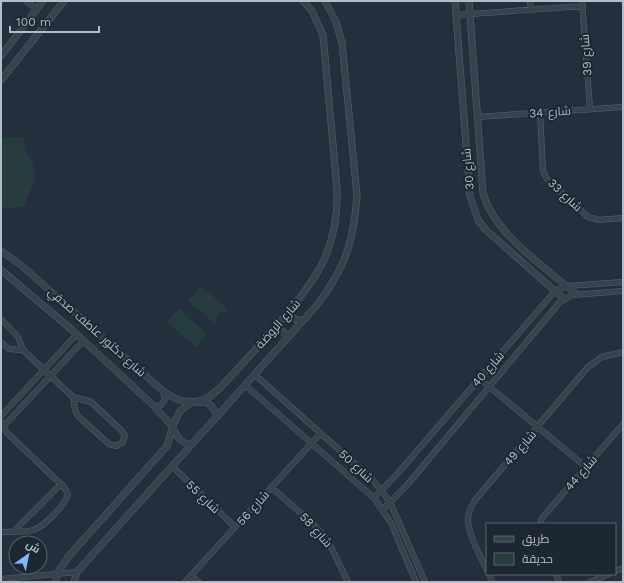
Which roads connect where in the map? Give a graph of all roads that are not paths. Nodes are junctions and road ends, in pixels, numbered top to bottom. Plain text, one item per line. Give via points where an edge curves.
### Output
1 (26, 1) edge
2 (43, 1) edge
3 (64, 1) edge
4 (303, 1) edge
5 (325, 1) edge
6 (455, 1) edge
7 (469, 1) edge
8 (530, 1) edge
9 (582, 4) edge
10 (36, 9) junction
11 (531, 10) junction
12 (470, 14) junction
13 (456, 15) junction
14 (1, 56) edge
15 (1, 80) edge
16 (623, 107) edge
17 (590, 109) junction
18 (540, 112) junction
19 (477, 117) junction
20 (478, 132) junction
21 (465, 133) junction
22 (623, 218) edge
23 (1, 251) edge
24 (1, 270) edge
25 (623, 282) edge
26 (566, 286) junction
27 (555, 291) junction
28 (623, 291) edge
29 (576, 294) junction
30 (564, 299) junction
31 (289, 311) junction
32 (1, 319) edge
33 (305, 319) junction
34 (271, 332) junction
35 (76, 335) junction
36 (289, 336) junction
37 (83, 341) junction
38 (1, 342) edge
39 (23, 350) junction
40 (623, 352) edge
41 (44, 370) junction
42 (254, 374) junction
43 (51, 376) junction
44 (480, 379) junction
45 (246, 384) junction
46 (490, 388) junction
47 (163, 391) junction
48 (73, 397) junction
49 (197, 401) junction
50 (154, 407) junction
51 (1, 416) edge
52 (216, 417) junction
53 (623, 424) edge
54 (2, 427) edge
55 (538, 427) junction
56 (173, 429) junction
57 (320, 434) junction
58 (312, 442) junction
59 (192, 444) junction
60 (172, 466) junction
61 (586, 467) junction
62 (61, 484) junction
63 (271, 487) junction
64 (382, 491) junction
65 (374, 498) junction
66 (390, 502) junction
67 (383, 509) junction
68 (540, 523) edge
69 (235, 527) junction
70 (14, 531) junction
71 (1, 532) edge
72 (486, 568) edge
73 (77, 572) junction
74 (56, 575) junction
75 (192, 575) junction
76 (607, 575) edge
77 (1, 579) edge
78 (56, 582) edge
79 (74, 582) edge
80 (185, 582) edge
81 (199, 582) edge
82 (348, 582) edge
83 (416, 582) edge
84 (425, 582) edge
85 (590, 582) edge

1 - 10 street
2 - 10 street
3 - 15 street
4 - 31 street, شارع الروضة via 312,12 323,35 338,207 331,245 324,262
5 - 33 street, شارع الروضة via 336,22 342,43 356,196 355,219 352,241 342,265 331,286
6 - 13 street, شارع 30
7 - 12 street, شارع 30
8 - 11 street
9 - 11 street
9 - 17 street, شارع 39
10 - 14 street
11 - 12 street
12 - 13 street
12 - 19 street, شارع 30
13 - 21 street, شارع 30
16 - 17 street, شارع 34
17 - 18 street, شارع 34
18 - 19 street, شارع 34
18 - 22 street, شارع 33 via 543,171 547,179 588,217 599,220
19 - 20 street, شارع 30
20 - 21 street
20 - 26 street, شارع 30 via 483,193 490,214 504,231
21 - 27 street, شارع 30 via 470,196 478,220
23 - 47 street, شارع دكتور عاطف صدقي via 21,265
24 - 35 street, شارع دكتور عاطف صدقي
25 - 26 street, شارع 40
26 - 27 street, شارع 40
26 - 29 street, شارع 30
27 - 30 street, شارع 30
27 - 44 street, شارع 40
28 - 29 street, شارع 40
29 - 30 street, شارع 40
30 - 46 street, شارع 40
31 - 33 street via 297,320
31 - 34 street, شارع الروضة
32 - 39 street via 18,337
33 - 36 street, شارع الروضة
34 - 36 street via 282,330
34 - 49 street, شارع الروضة via 221,387 208,398
35 - 37 street, شارع دكتور عاطف صدقي
35 - 41 street
36 - 42 street, شارع الروضة
37 - 43 street
37 - 50 street, شارع دكتور عاطف صدقي
38 - 39 street via 9,349
39 - 41 street
40 - 55 street, شارع 49 via 610,354 595,362
41 - 43 street
41 - 51 street
42 - 45 street, شارع الروضة
42 - 57 street, شارع 50
43 - 48 street
43 - 54 street
44 - 46 street
44 - 64 street, شارع 40
45 - 52 street, شارع الروضة
45 - 58 street, شارع 50
46 - 55 street
46 - 66 street, شارع 40
47 - 49 street, شارع دكتور عاطف صدقي via 177,400
47 - 50 street via 164,402
48 - 48 street via 78,416 112,446 122,443 125,436 121,430 91,402
49 - 52 street via 212,407
49 - 56 street, شارع الروضة via 180,411
50 - 56 street, شارع دكتور عاطف صدقي
52 - 59 street, شارع الروضة
53 - 61 street, شارع 44
54 - 62 street
55 - 61 street
55 - 72 street, شارع 49 via 470,509 470,529
56 - 59 street via 178,439
56 - 74 street, شارع الروضة via 166,446 69,556
57 - 58 street, شارع 56
57 - 64 street, شارع 50 via 372,479
58 - 63 street, شارع 56
58 - 65 street, شارع 50
59 - 60 street, شارع الروضة
60 - 69 street, شارع 55
60 - 73 street, شارع الروضة
61 - 68 street, شارع 44
62 - 70 street
62 - 70 street via 67,490 67,498 48,520 34,530
63 - 69 street, شارع 56
63 - 82 street, شارع 58 via 327,539
64 - 65 street, شارع 40
64 - 66 street, شارع 50
65 - 67 street, شارع 50
66 - 67 street, شارع 40
66 - 84 street, شارع 50
67 - 83 street, شارع 50
69 - 75 street, شارع 56
70 - 71 street
73 - 74 street
73 - 79 street, شارع الروضة
74 - 77 street
74 - 78 street
75 - 80 street, شارع 56
75 - 81 street
76 - 85 street

